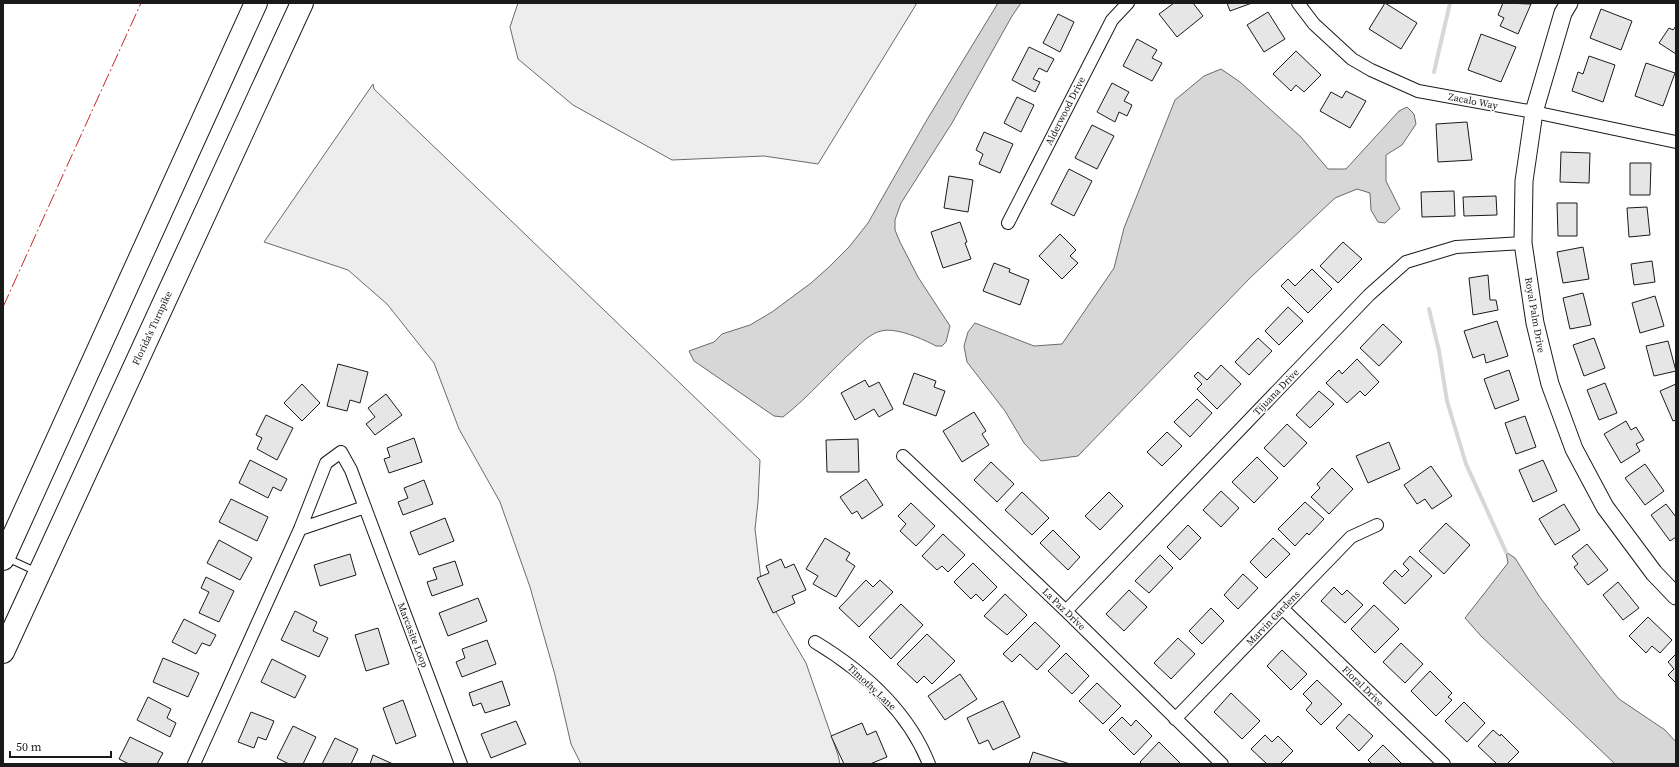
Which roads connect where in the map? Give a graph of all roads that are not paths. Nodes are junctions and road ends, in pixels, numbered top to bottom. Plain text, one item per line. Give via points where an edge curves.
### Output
1 (256, 3) edge
2 (302, 3) edge
3 (1128, 3) edge
4 (1298, 3) edge
5 (1569, 3) edge
6 (1534, 112) junction
7 (1676, 142) edge
8 (1008, 223) dead end
9 (1523, 243) junction
10 (903, 456) dead end
11 (365, 507) junction
12 (1377, 524) dead end
13 (300, 529) junction
14 (4, 558) edge
15 (39, 573) junction
16 (1676, 596) edge
17 (1282, 608) junction
18 (1066, 611) junction
19 (815, 642) dead end
20 (3, 652) edge
21 (1175, 719) junction
22 (196, 763) edge
23 (461, 764) edge
24 (929, 764) edge
25 (1222, 764) edge
26 (1444, 764) edge

1 - 14 highway
2 - 15 highway, Florida's Turnpike
3 - 8 street, Alderwood Drive via 1112,20
4 - 6 street, Zacalo Way via 1331,42 1371,70 1418,90
5 - 6 street, Royal Palm Drive via 1563,13
6 - 7 street, Zacalo Way
6 - 9 street, Royal Palm Drive via 1524,182
9 - 16 street, Royal Palm Drive via 1535,323 1550,384 1574,449 1605,507 1654,573
9 - 18 street, Tijuana Drive via 1456,247 1406,262 1369,295
10 - 18 street, La Paz Drive
11 - 13 street
11 - 13 street, Marcasite Loop via 341,452 326,463
11 - 23 street, Marcasite Loop
12 - 17 street, Marvin Gardens via 1352,537
13 - 22 street, Marcasite Loop
14 - 15 lane
15 - 20 highway, Florida's Turnpike
17 - 21 street, Marvin Gardens
17 - 26 street, Floral Drive
18 - 21 street, La Paz Drive
19 - 24 street, Timothy Lane via 840,657 885,696 916,736
21 - 25 street, La Paz Drive

